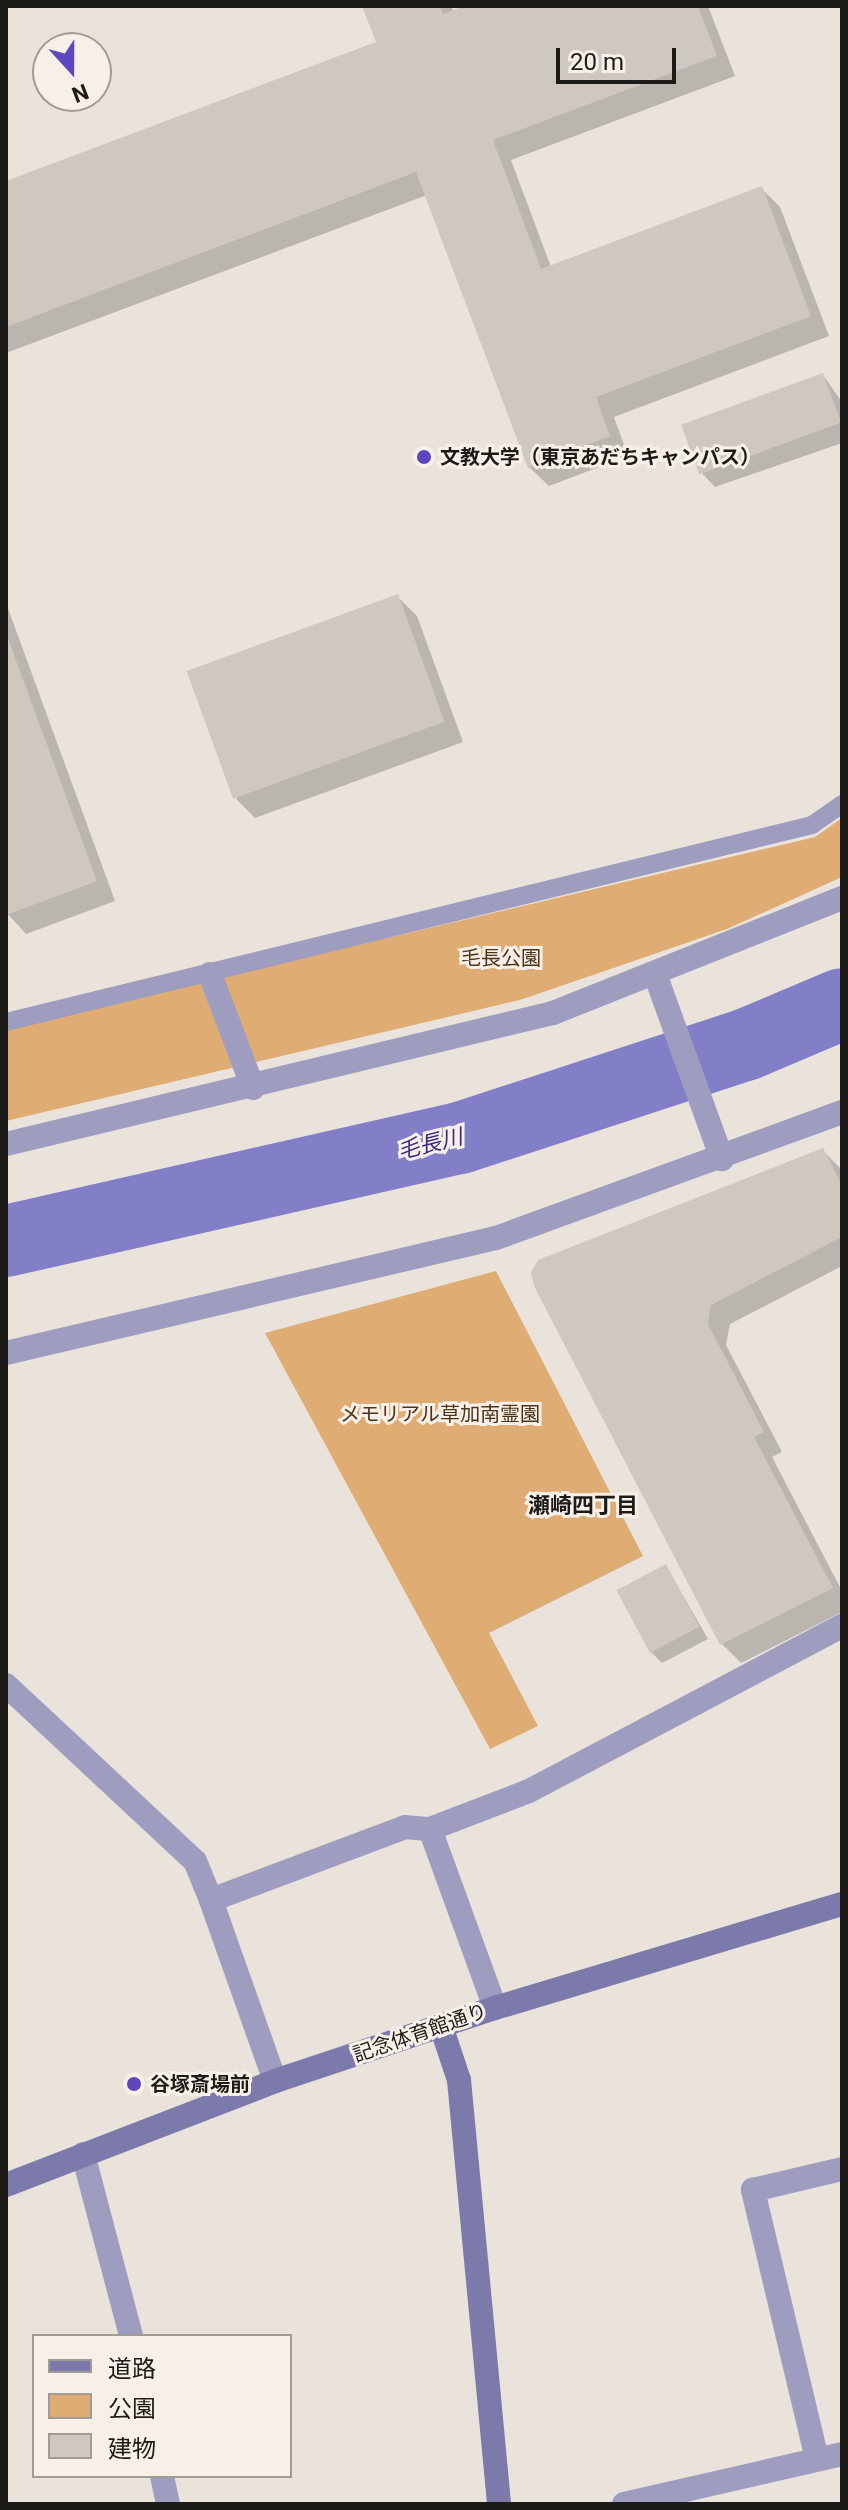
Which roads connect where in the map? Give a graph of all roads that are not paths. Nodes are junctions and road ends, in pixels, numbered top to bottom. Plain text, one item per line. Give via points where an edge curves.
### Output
1 (842, 804) edge
2 (842, 898) edge
3 (210, 974) junction
4 (655, 974) junction
5 (6, 1022) edge
6 (253, 1088) junction
7 (842, 1112) edge
8 (6, 1144) edge
9 (719, 1151) junction
10 (6, 1353) edge
11 (842, 1626) edge
12 (6, 1685) edge
13 (430, 1829) junction
14 (211, 1900) junction
15 (842, 1904) edge
16 (495, 2008) junction
17 (441, 2026) junction
18 (275, 2081) junction
19 (83, 2154) junction
20 (842, 2169) edge
21 (6, 2185) edge
22 (130, 2334) edge
23 (842, 2454) edge
24 (817, 2459) junction
25 (162, 2478) edge
26 (168, 2504) edge
27 (499, 2504) edge
28 (624, 2504) edge

1 - 3 lane via 812,825
2 - 4 street
3 - 5 lane
3 - 6 street
4 - 6 street via 553,1013
4 - 9 street
6 - 8 street
7 - 9 street
9 - 10 street via 496,1238
11 - 13 street via 529,1791
12 - 14 street via 195,1861
13 - 14 street via 405,1827
13 - 16 street
14 - 18 street
15 - 16 street, 記念体育館通り
16 - 17 street, 記念体育館通り
17 - 18 street, 記念体育館通り
17 - 27 street via 459,2080
18 - 19 street, 記念体育館通り
19 - 21 street, 記念体育館通り
19 - 22 street
20 - 24 street via 753,2190
23 - 24 street
24 - 28 street
25 - 26 street

